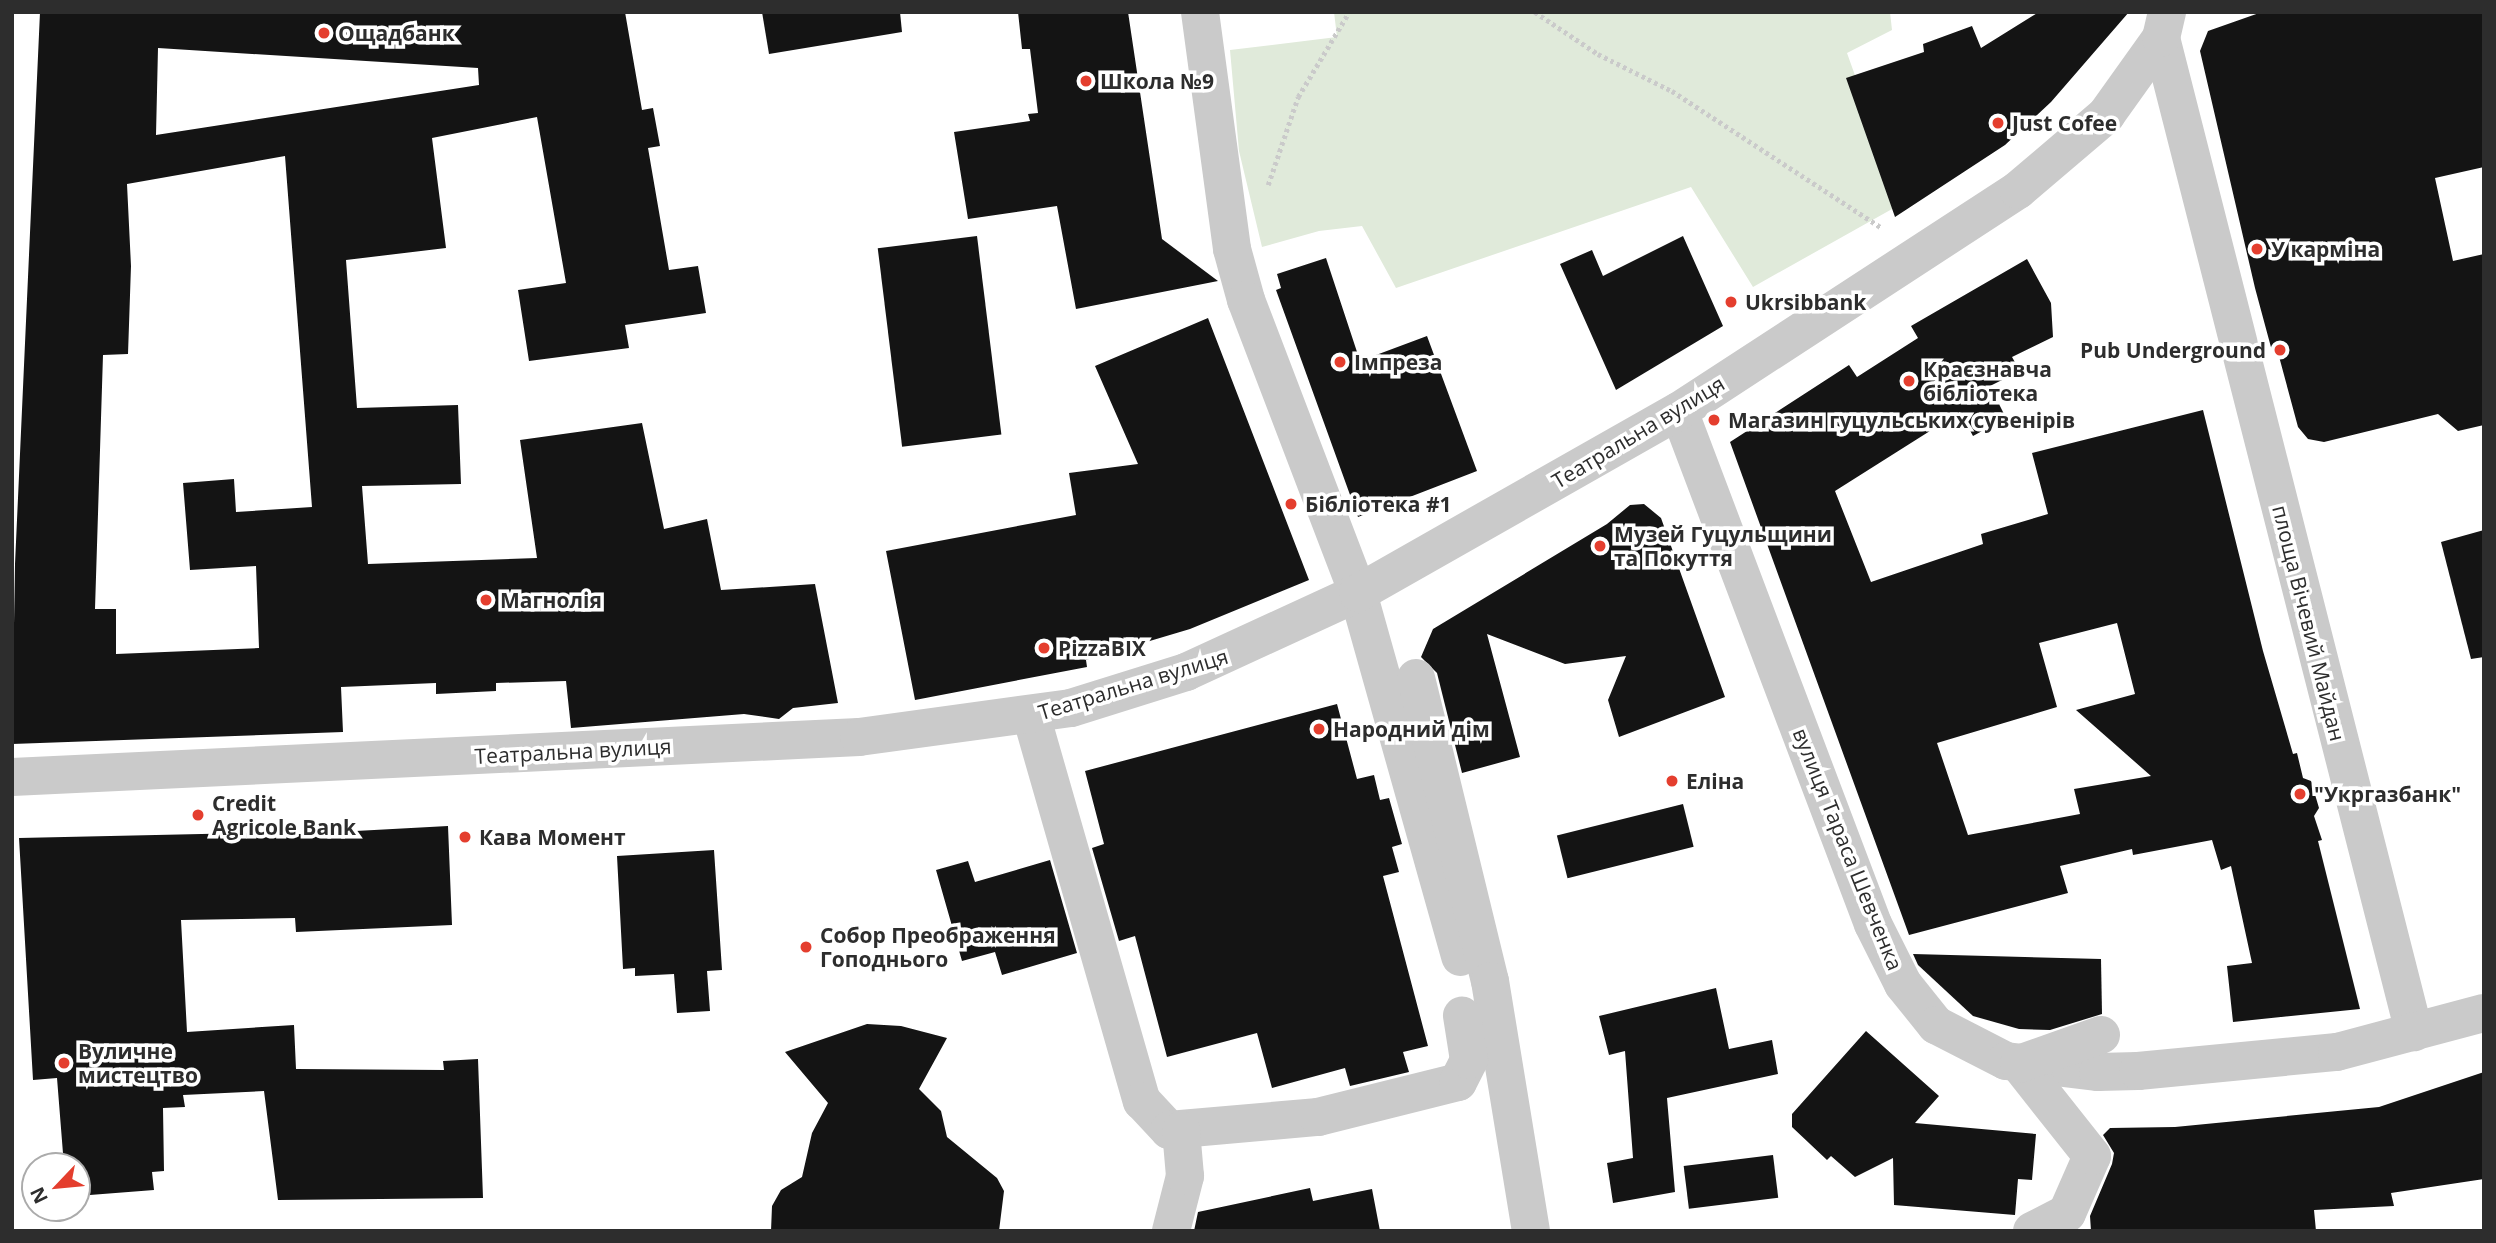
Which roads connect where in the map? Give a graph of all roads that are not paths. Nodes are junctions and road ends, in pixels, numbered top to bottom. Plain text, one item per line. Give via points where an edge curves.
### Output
1 (1200, 12) edge
2 (2164, 25) edge
3 (1679, 411) junction
4 (1358, 593) junction
5 (1416, 678) dead end
6 (1031, 715) junction
7 (12, 777) edge
8 (1460, 957) dead end
9 (2484, 1013) edge
10 (1462, 1016) dead end
11 (2414, 1032) junction
12 (2101, 1035) dead end
13 (2019, 1064) junction
14 (1181, 1130) junction
15 (1171, 1231) edge
16 (1531, 1231) edge
17 (2032, 1231) edge

1 - 4 street via 1223,194 1239,275
2 - 3 street, Театральна вулиця via 2106,115 2018,190
2 - 11 street, площа Вічевий Майдан via 2204,214
3 - 4 street, Театральна вулиця
3 - 13 street, вулиця Тараса Шевченка via 1889,961 1936,1025 1982,1052
4 - 6 street, Театральна вулиця via 1186,672
4 - 8 street
5 - 16 street via 1490,981
6 - 7 street, Театральна вулиця via 859,737
6 - 14 street via 1142,1101 1169,1130
9 - 11 street, вулиця Тараса Шевченка
10 - 14 street via 1469,1060 1458,1082 1318,1117
11 - 13 street, вулиця Тараса Шевченка via 2337,1052 2138,1071
12 - 13 street
13 - 17 street via 2092,1156 2067,1213
14 - 15 street via 1185,1176

